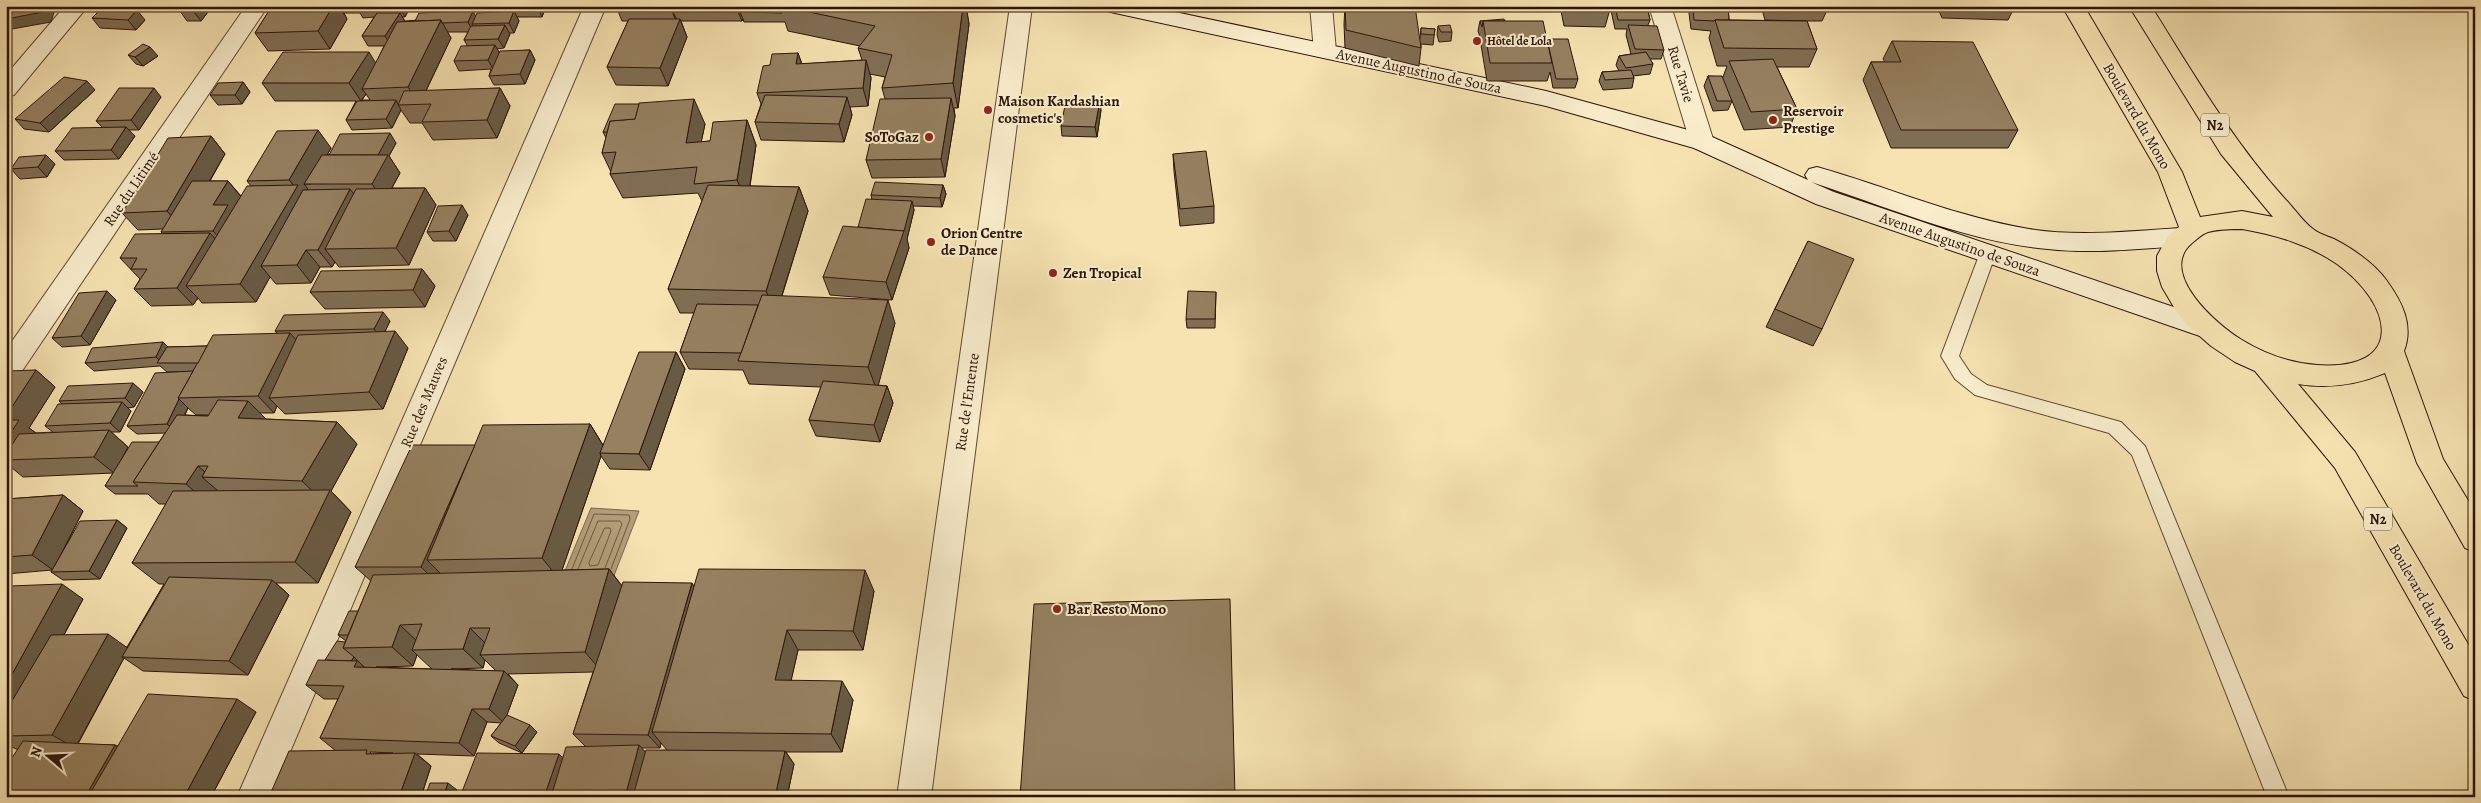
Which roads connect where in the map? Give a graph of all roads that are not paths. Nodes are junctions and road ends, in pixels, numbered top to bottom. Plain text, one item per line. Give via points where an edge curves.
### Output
1 (77, 6) edge
2 (256, 6) edge
3 (595, 6) edge
4 (1021, 6) edge
5 (1115, 6) edge
6 (1321, 6) edge
7 (1660, 6) edge
8 (2073, 6) edge
9 (2140, 6) edge
10 (1325, 51) junction
11 (6, 90) edge
12 (1711, 146) junction
13 (2187, 233) junction
14 (2303, 235) junction
15 (1988, 253) junction
16 (2204, 327) junction
17 (2391, 352) junction
18 (2264, 363) junction
19 (6, 372) edge
20 (2475, 539) edge
21 (2475, 686) edge
22 (254, 797) edge
23 (914, 797) edge
24 (2278, 797) edge

1 - 11 street
2 - 19 street, Rue du Litimé
3 - 22 street, Rue des Mauves
4 - 23 street, Rue de l'Entente
5 - 10 street, Avenue Augustino de Souza
6 - 10 street
7 - 12 street, Rue Tavie
8 - 13 highway, Boulevard du Mono via 2170,172
9 - 14 highway, N2 via 2229,148
10 - 12 street, Avenue Augustino de Souza via 1546,99
12 - 13 street, Avenue Augustino de Souza via 1963,223 2030,238 2110,241
12 - 15 street, Avenue Augustino de Souza via 1825,198
13 - 14 highway, N2 via 2215,222 2242,220
13 - 16 highway, N2 via 2170,255 2170,277 2182,302
14 - 17 highway, N2 via 2333,249 2359,268 2380,290 2394,312 2397,334
15 - 16 street, Avenue Augustino de Souza
15 - 24 lane via 1950,356 1958,373 1969,385 1988,393 2115,427 2139,451
16 - 18 highway, N2 via 2221,341
17 - 18 highway, N2 via 2380,364 2363,372 2342,376 2318,376
17 - 20 highway via 2431,463
18 - 21 highway, Boulevard du Mono / N2 via 2345,460

